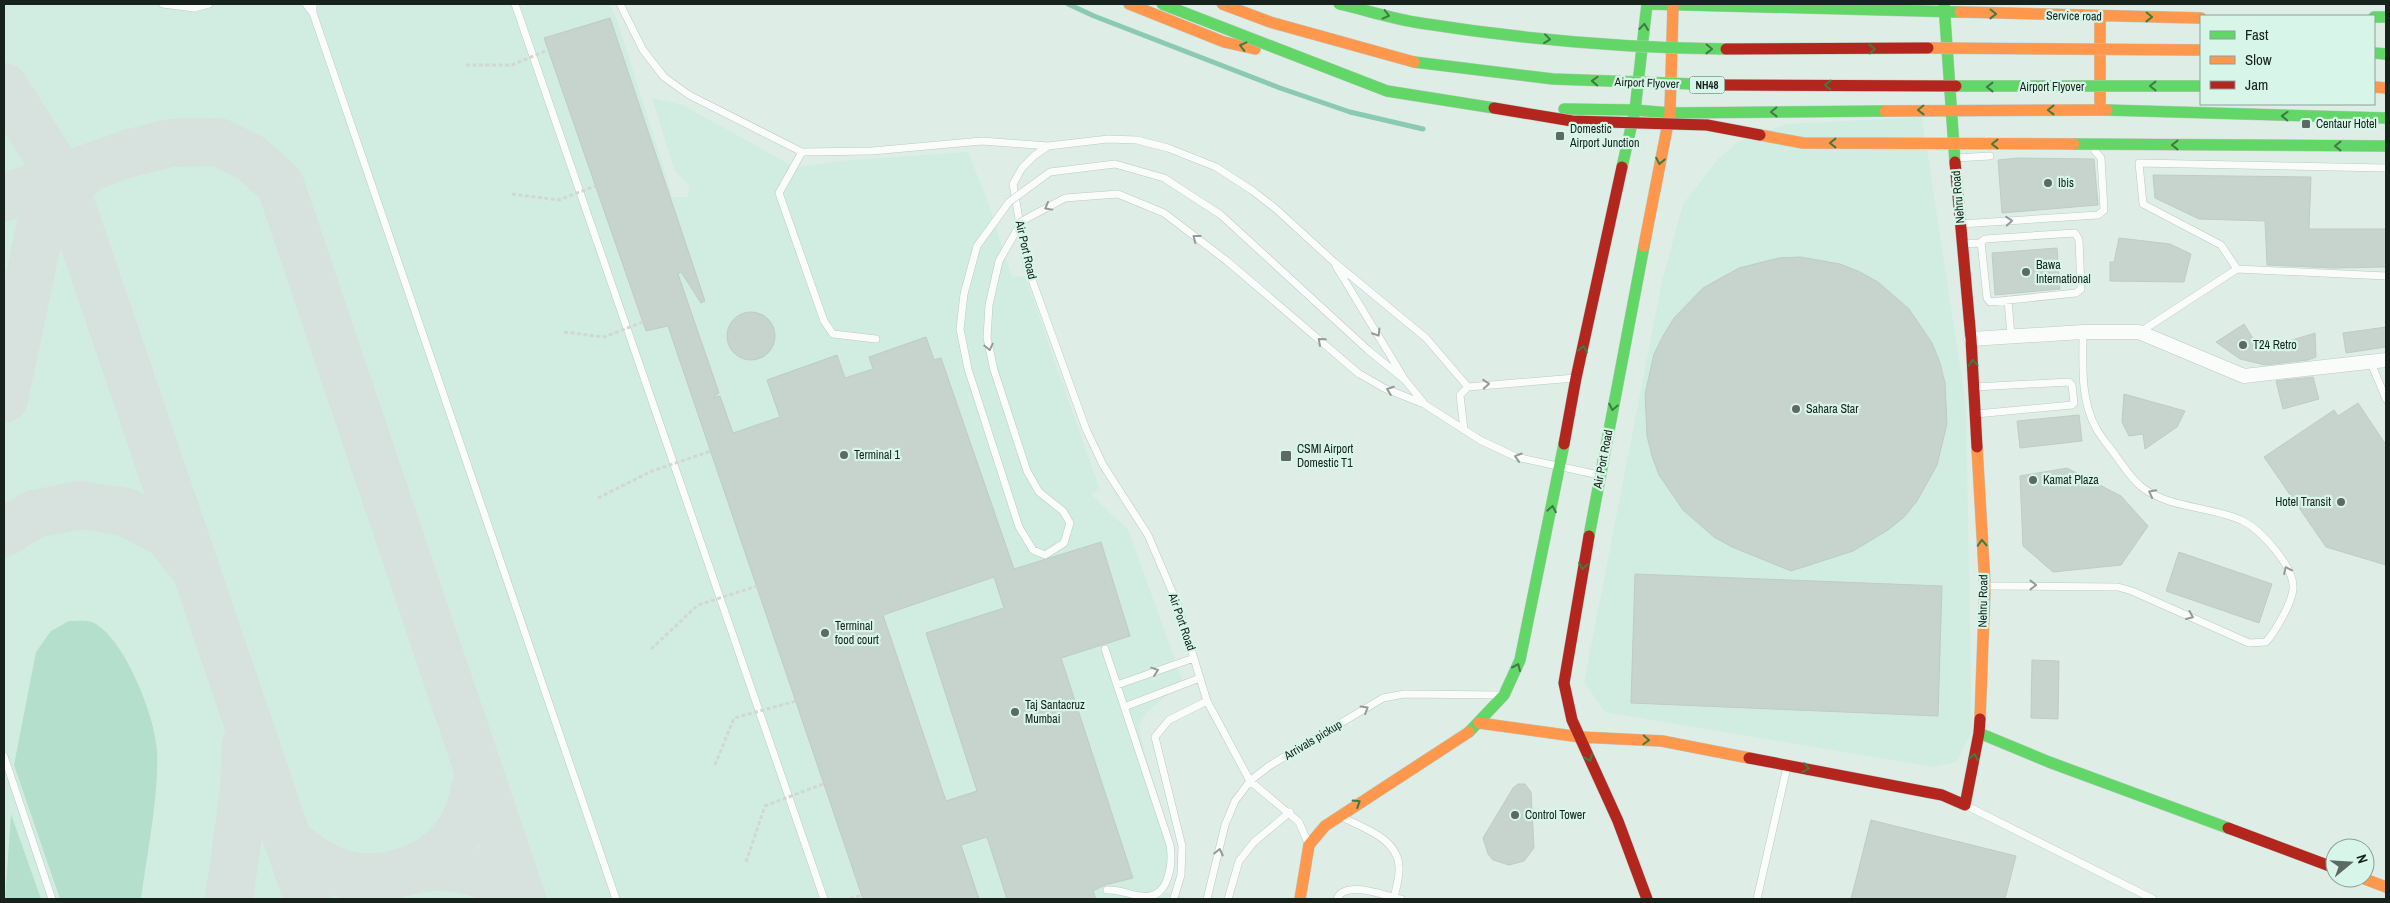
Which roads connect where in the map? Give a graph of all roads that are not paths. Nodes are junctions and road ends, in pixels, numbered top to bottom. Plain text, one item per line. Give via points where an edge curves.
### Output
1 (163, 4) edge
2 (210, 4) edge
3 (306, 4) edge
4 (313, 4) edge
5 (514, 4) edge
6 (620, 4) edge
7 (1129, 4) edge
8 (1162, 4) edge
9 (1222, 4) edge
10 (1339, 4) edge
11 (1647, 4) edge
12 (1800, 5) edge
13 (1673, 6) junction
14 (1944, 8) edge
15 (313, 13) junction
16 (2100, 16) junction
17 (2200, 18) edge
18 (2200, 50) edge
19 (2200, 86) edge
20 (1635, 110) junction
21 (1950, 110) junction
22 (2100, 110) junction
23 (1670, 113) junction
24 (2386, 118) edge
25 (1048, 146) junction
26 (2386, 146) edge
27 (802, 152) junction
28 (2044, 152) dead end
29 (1996, 156) dead end
30 (1955, 158) junction
31 (2386, 168) edge
32 (1961, 224) junction
33 (1981, 242) junction
34 (1963, 244) junction
35 (1334, 262) junction
36 (2237, 269) junction
37 (2386, 276) edge
38 (2008, 300) junction
39 (2083, 332) junction
40 (2139, 332) junction
41 (2010, 336) junction
42 (876, 339) dead end
43 (1971, 339) junction
44 (2386, 360) edge
45 (2371, 363) junction
46 (1576, 378) junction
47 (1406, 380) junction
48 (1468, 387) junction
49 (1974, 387) junction
50 (2386, 399) edge
51 (1424, 404) junction
52 (1976, 414) junction
53 (1464, 430) junction
54 (1559, 467) junction
55 (1600, 476) junction
56 (1984, 586) junction
57 (1105, 649) dead end
58 (1194, 658) junction
59 (1200, 678) junction
60 (1117, 685) junction
61 (1504, 695) junction
62 (1207, 700) junction
63 (1124, 707) junction
64 (1479, 723) junction
65 (1979, 733) junction
66 (1580, 736) junction
67 (4, 756) edge
68 (1787, 764) junction
69 (1250, 781) junction
70 (1965, 805) junction
71 (1290, 812) junction
72 (1338, 815) junction
73 (1309, 845) junction
74 (2325, 864) edge
75 (1107, 890) dead end
76 (1151, 898) edge
77 (1174, 898) dead end
78 (1398, 898) edge
79 (52, 899) edge
80 (616, 899) edge
81 (824, 899) edge
82 (1207, 899) edge
83 (1228, 899) edge
84 (1300, 899) edge
85 (1337, 899) edge
86 (1647, 899) edge
87 (1757, 899) edge
88 (2153, 899) edge

1 - 2 lane via 194,8
3 - 15 lane
4 - 15 lane
5 - 81 lane
6 - 27 lane via 643,50 664,77 689,95
20 -> 7 main road via 1543,108 1404,85 1224,42
26 -> 8 main road, bridge via 1803,143 1707,125 1572,121 1387,90
19 -> 9 main road, Airport Flyover / NH48, bridge via 1691,85 1552,79 1415,62 1270,22
10 -> 18 main road, bridge via 1419,23 1555,40 1688,49
11 - 13 main road, Service road
20 -> 11 main road
12 - 13 main road, Service road
12 - 14 main road, Service road
13 - 23 main road, Air Port Road
14 -> 16 main road, Service road
14 - 21 main road, Nehru Road
15 - 80 lane
16 -> 17 main road, Service road
16 - 22 main road
20 - 23 main road
46 -> 20 main road
22 -> 21 main road
21 -> 23 main road
21 - 30 main road, Nehru Road
24 -> 22 main road
23 -> 55 main road, Air Port Road
25 - 27 lane via 982,141 872,151
25 - 35 lane via 1108,139 1137,140 1216,167 1268,203
25 - 58 lane, Air Port Road via 1022,168 1013,184 1027,266 1086,429 1103,465 1148,535 1177,603
27 - 42 lane via 779,193 824,321 833,334
32 -> 28 lane via 2098,215 2104,210 2102,158 2097,153 2092,149
29 - 30 lane
30 - 32 main road, Nehru Road
31 - 36 lane via 2139,163 2143,204 2221,245
32 - 34 main road, Nehru Road
33 - 34 lane
33 - 38 lane via 1988,300
33 - 38 lane via 1985,239 2072,233 2078,236 2080,291
34 - 43 main road, Nehru Road
35 -> 47 lane
35 - 48 lane via 1426,338
36 - 37 lane
36 - 40 lane
38 - 41 lane
39 - 40 street
39 - 41 street
56 -> 39 lane via 2118,587 2249,643 2266,642 2277,630 2293,589 2290,572 2260,532 2243,521 2160,497 2142,488 2130,474 2096,429 2089,412 2084,387
40 - 45 street via 2244,376
41 - 43 street
49 -> 43 main road, Nehru Road
44 - 45 street
45 - 50 lane
48 -> 46 lane
46 - 54 main road
47 - 51 lane
51 -> 47 lane, bridge via 1384,388 1358,373 1227,261 1164,213 1118,194 1065,198 1022,221 999,261 989,305 987,338 994,370 1027,471 1039,492 1063,511 1070,523 1064,543 1045,555 1033,550 1019,527 968,369 960,328 964,294 977,246 1009,202 1050,172 1115,164 1164,178 1221,215 1368,350
48 - 53 lane via 1460,395
49 - 52 main road, Nehru Road
49 - 52 lane via 2069,382 2074,403
51 - 53 lane
56 -> 52 main road, Nehru Road
54 -> 53 lane via 1516,457
54 - 55 lane
61 -> 54 main road via 1520,660
55 -> 66 main road, Air Port Road via 1564,683 1572,720
56 - 65 main road, Nehru Road
57 - 60 lane
58 - 59 lane, Air Port Road
60 -> 58 lane
59 - 62 lane, Air Port Road
59 - 63 lane
60 - 63 lane
61 - 64 main road
69 -> 61 lane, Arrivals pickup via 1269,766 1383,698 1404,694
62 - 69 lane, Air Port Road
62 - 77 lane via 1169,720 1155,737 1182,846 1181,875
63 - 76 lane via 1171,853 1171,873
64 - 66 main road
72 -> 64 main road
70 -> 65 main road, Nehru Road
65 - 74 main road
66 -> 68 main road via 1662,741
66 -> 86 main road, Air Port Road via 1618,821
67 - 79 lane
68 -> 70 main road via 1942,795
68 - 87 lane
69 - 71 lane, Air Port Road
82 -> 69 lane, Arrivals pickup via 1225,825 1235,801
70 - 88 lane
71 - 73 lane via 1299,822
71 - 83 lane via 1254,842 1239,861
72 - 73 main road
72 - 78 lane via 1383,838 1393,848 1400,868
73 - 84 main road
75 - 76 lane
78 - 85 lane via 1350,888

